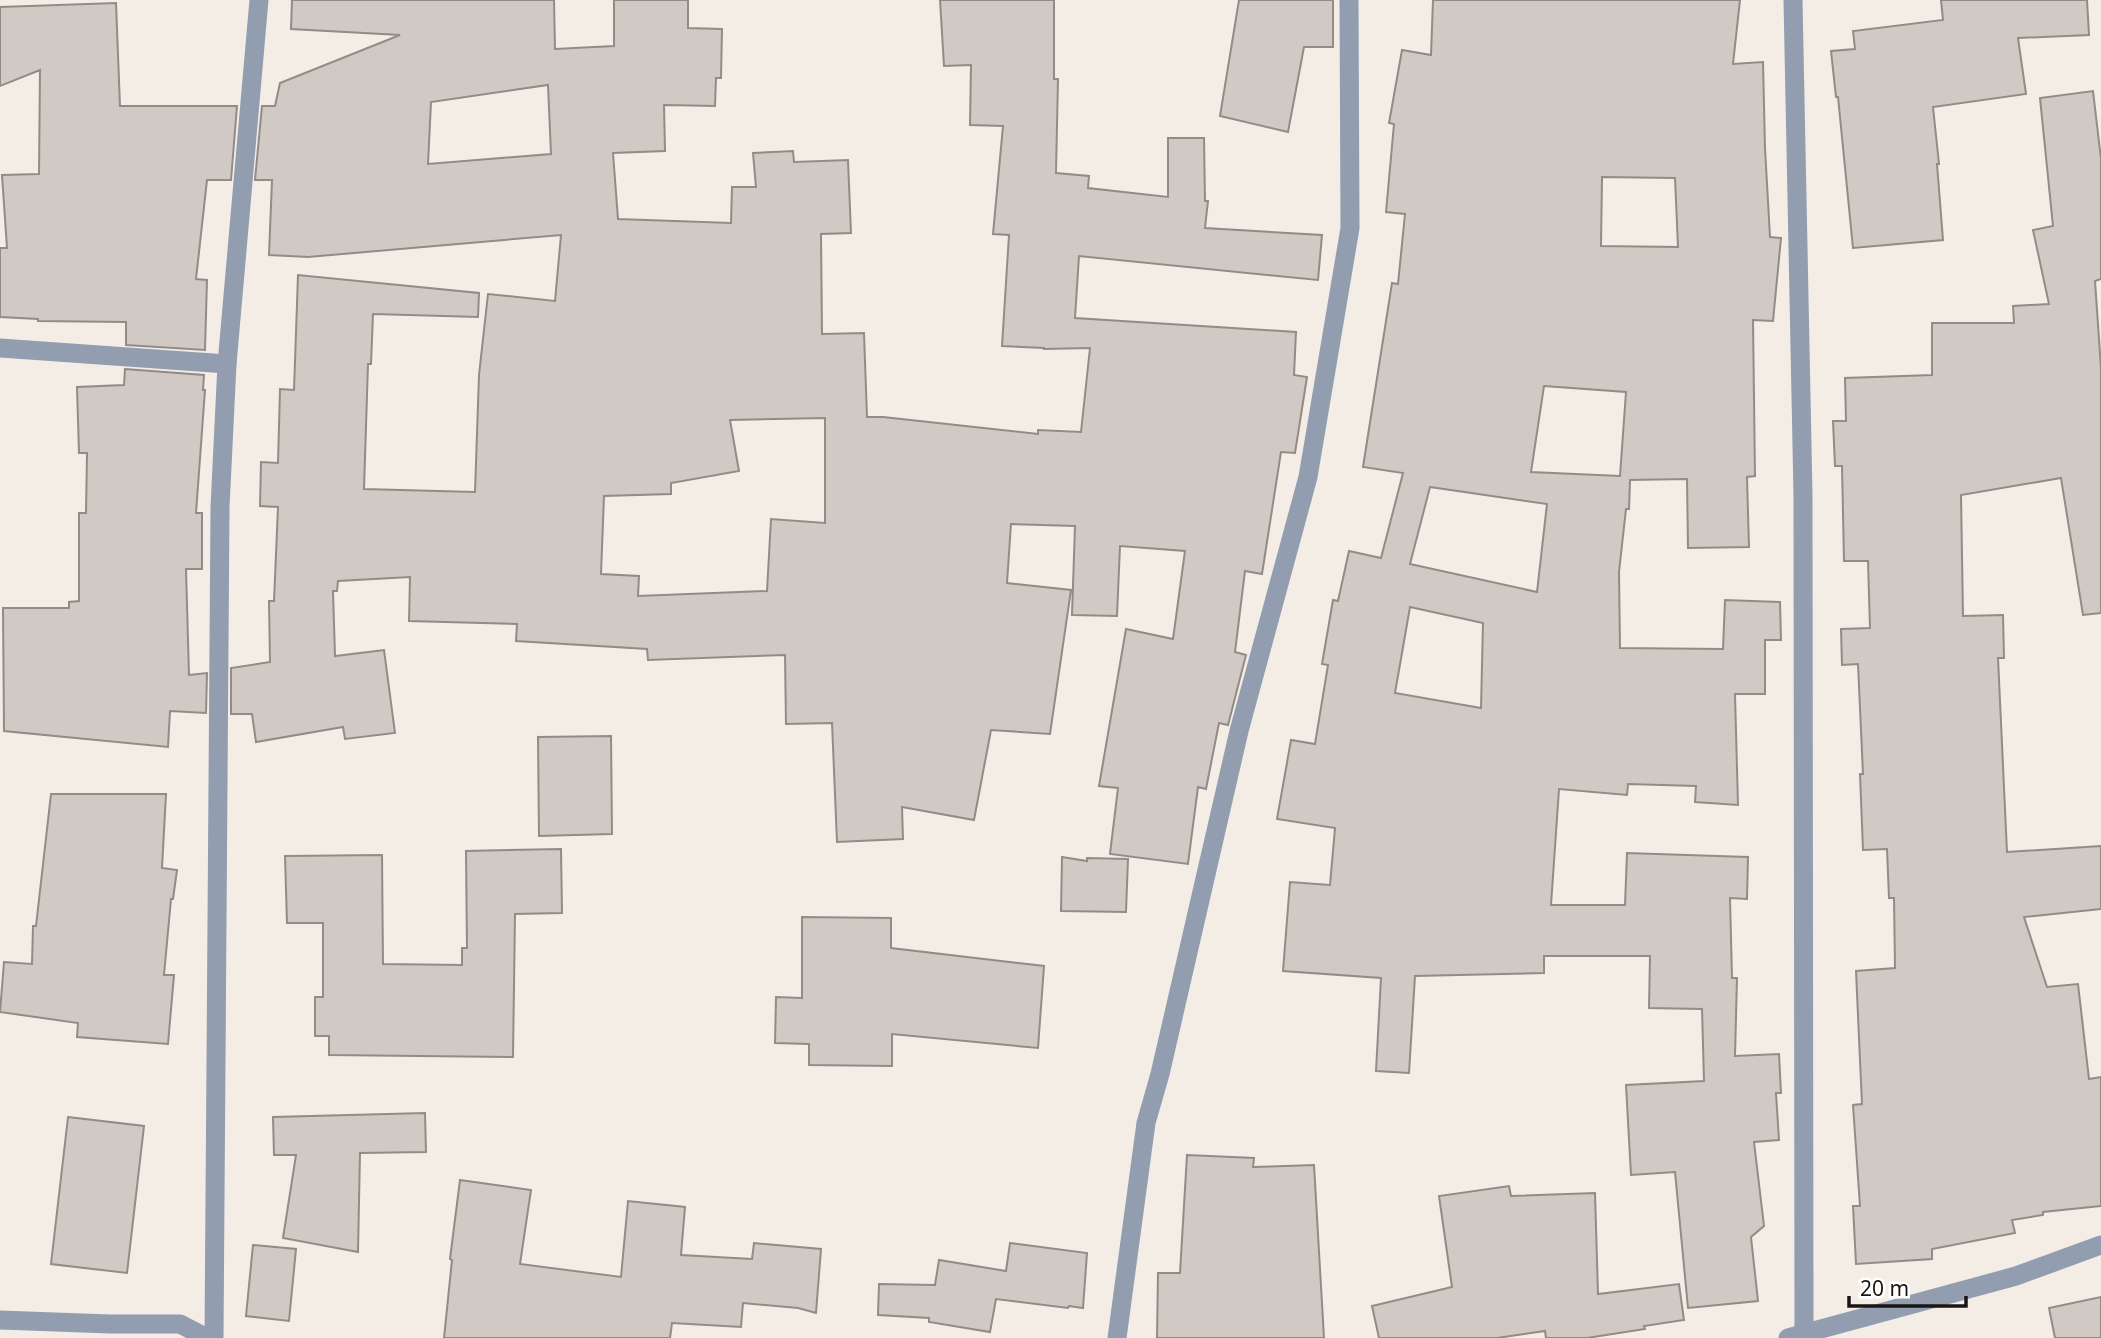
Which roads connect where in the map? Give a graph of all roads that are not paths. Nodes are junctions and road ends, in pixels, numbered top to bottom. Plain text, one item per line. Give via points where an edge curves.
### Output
1 (259, 0) edge
2 (1349, 0) edge
3 (1793, 0) edge
4 (0, 348) edge
5 (227, 364) junction
6 (2101, 1245) edge
7 (0, 1320) edge
8 (1798, 1337) edge
9 (207, 1338) edge
10 (214, 1338) edge
11 (1117, 1338) edge

1 - 5 street
2 - 11 street via 1349,228 1308,477 1239,732 1146,1123
3 - 8 street via 1803,495
4 - 5 street
5 - 10 street via 220,507
6 - 8 street via 2015,1276
7 - 9 street via 180,1324

